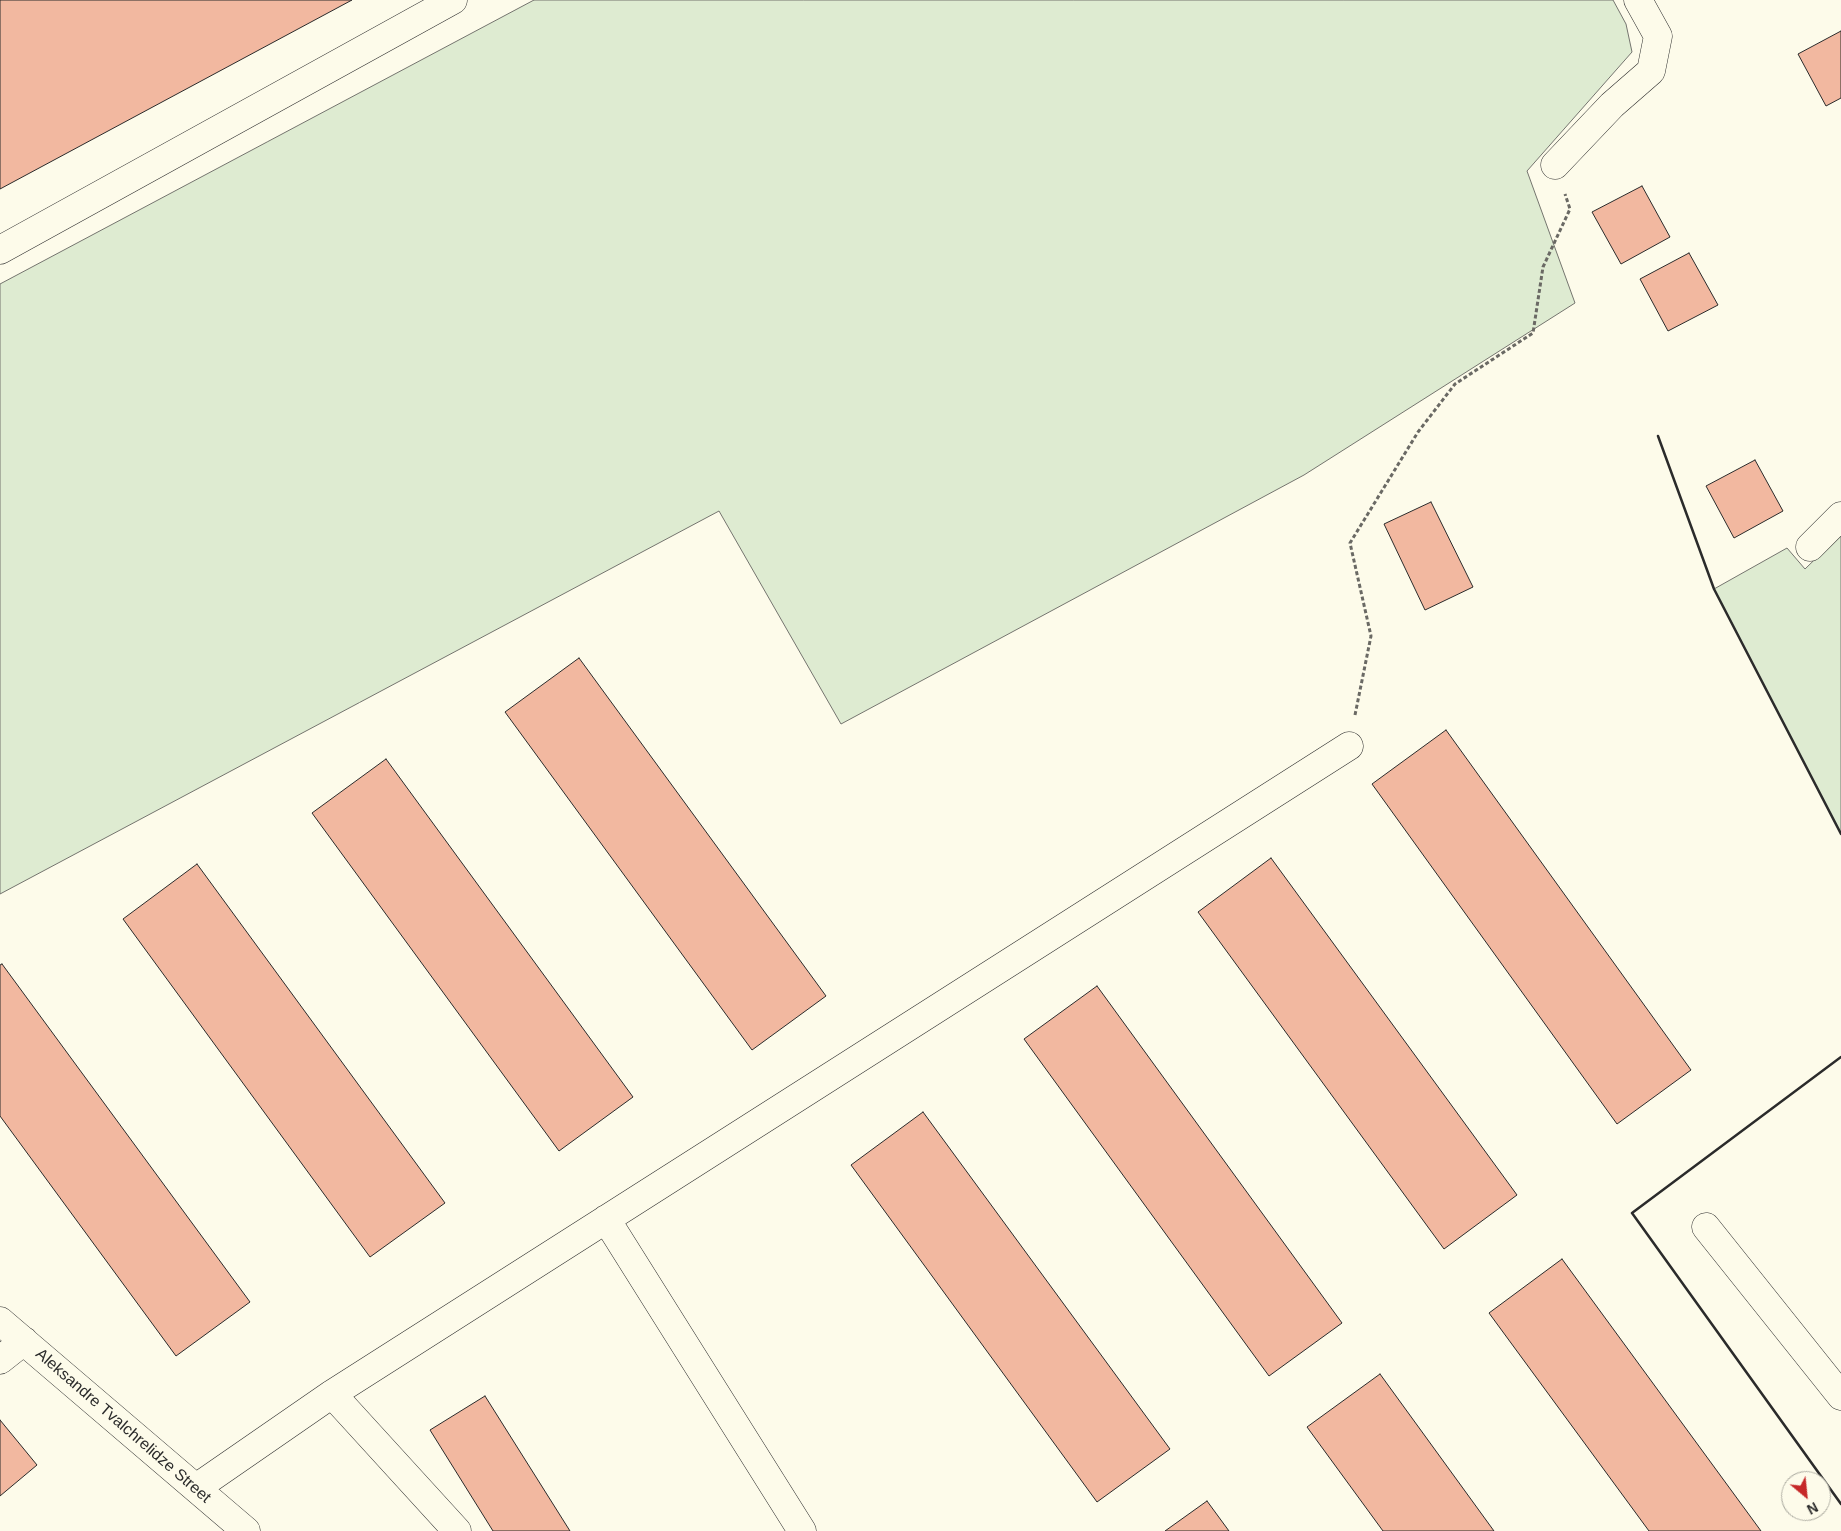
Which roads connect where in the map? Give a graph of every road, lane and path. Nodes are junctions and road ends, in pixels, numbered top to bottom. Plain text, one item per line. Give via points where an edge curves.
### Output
1 (453, 0) edge
2 (1638, 0) edge
3 (1555, 165) joint
4 (0, 250) edge
5 (1841, 516) edge
6 (1810, 547) dead end
7 (1348, 746) joint
8 (606, 1219) junction
9 (1706, 1227) dead end
10 (0, 1321) edge
11 (24, 1341) junction
12 (0, 1360) edge
13 (332, 1394) junction
14 (1841, 1396) edge
15 (196, 1488) junction
16 (246, 1531) edge
17 (457, 1531) edge
18 (802, 1531) edge

1 - 4 street
2 - 3 street via 1658,36 1651,71 1612,105
3 - 7 path via 1570,209 1543,267 1533,333 1455,384 1418,432 1350,542 1371,636
5 - 6 street
7 - 8 street
8 - 13 street
8 - 18 street
9 - 14 street
10 - 11 street, Aleksandre Tvalchrelidze Street
11 - 12 street
11 - 15 street, Aleksandre Tvalchrelidze Street
13 - 15 street
13 - 17 street
15 - 16 street, Aleksandre Tvalchrelidze Street

